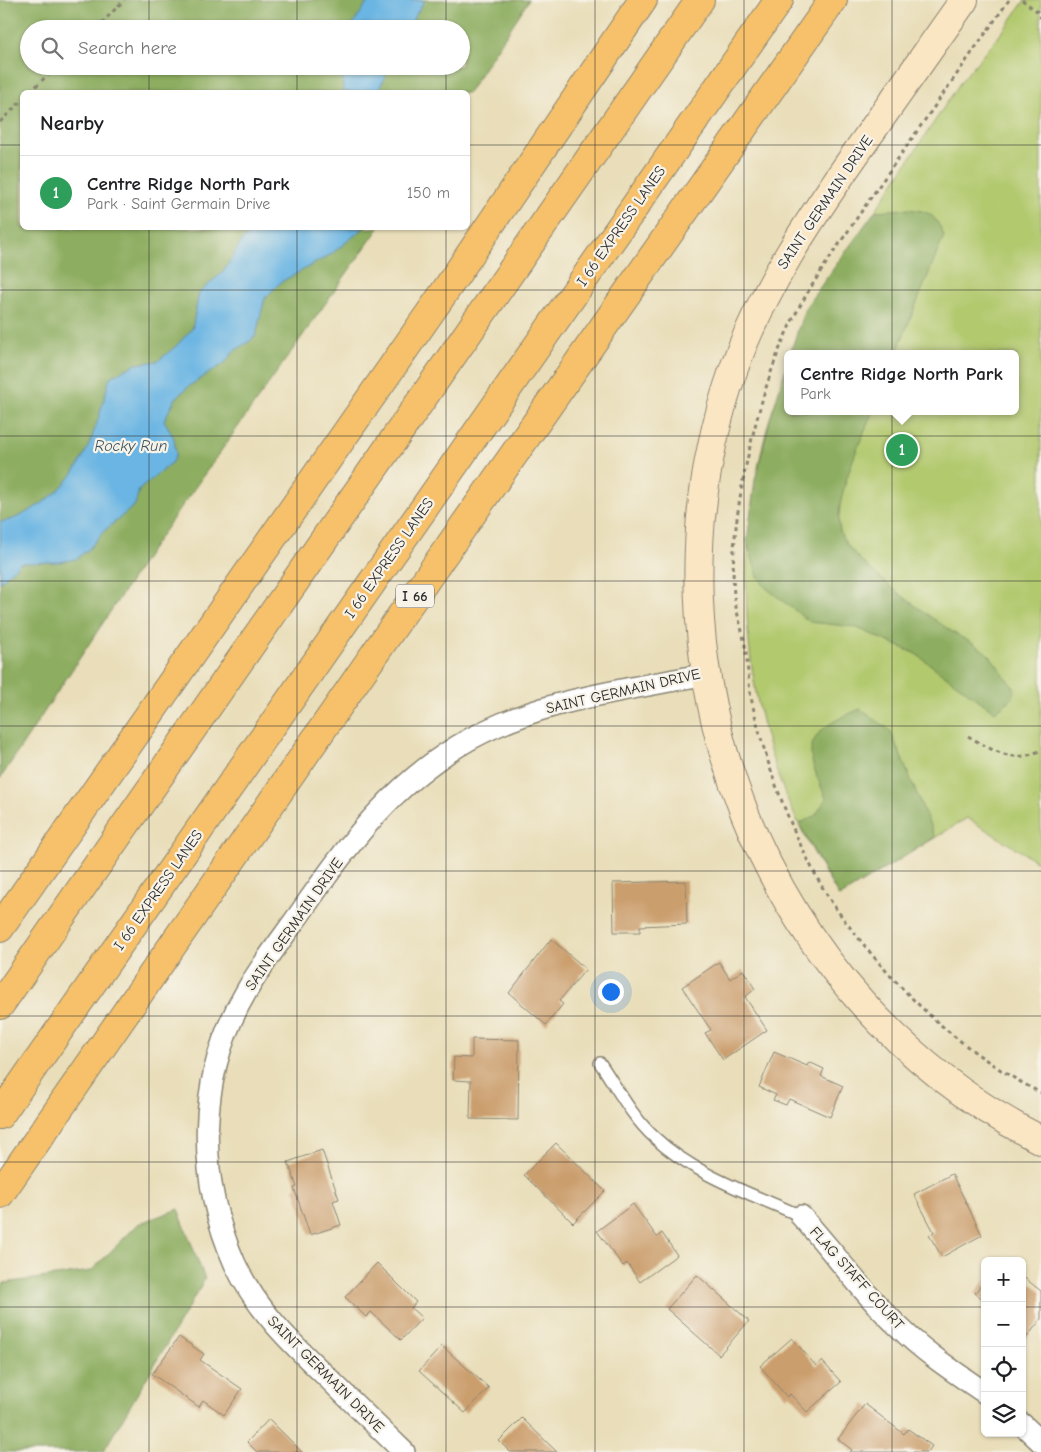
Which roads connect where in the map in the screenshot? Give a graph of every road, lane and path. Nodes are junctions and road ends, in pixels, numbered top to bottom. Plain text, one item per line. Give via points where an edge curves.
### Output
1 (124, 0) edge
2 (643, 0) edge
3 (700, 0) edge
4 (779, 0) edge
5 (833, 0) edge
6 (964, 0) edge
7 (1009, 0) edge
8 (1022, 0) edge
9 (1041, 18) edge
10 (105, 20) edge
11 (48, 75) edge
12 (32, 90) edge
13 (20, 102) edge
14 (0, 122) edge
15 (706, 674) junction
16 (968, 736) dead end
17 (1041, 750) edge
18 (0, 928) edge
19 (0, 1005) edge
20 (600, 1063) dead end
21 (1041, 1093) edge
22 (0, 1115) edge
23 (1041, 1140) edge
24 (0, 1194) edge
25 (802, 1216) joint
26 (984, 1392) edge
27 (1026, 1428) edge
28 (1041, 1442) edge
29 (404, 1452) edge

1 - 10 path
2 - 18 highway via 441,297
3 - 19 highway
4 - 22 highway, I 66 EXPRESS LANES
5 - 24 highway, I 66
6 - 15 street, SAINT GERMAIN DRIVE via 808,222 773,280 733,371 708,467 701,526 699,588
7 - 21 path via 819,274 782,343 748,461 737,524 734,594 760,730 790,823 821,885 858,938 916,1003 989,1063
8 - 9 path
11 - 12 path
13 - 14 path
15 - 23 street via 727,766 745,818 795,915 829,964 859,1001 906,1048 957,1090
15 - 29 street, SAINT GERMAIN DRIVE via 573,700 521,716 459,745 430,765 392,796 349,844 246,991 231,1021 210,1091 207,1145 208,1170 218,1218 235,1264 262,1310 284,1336
16 - 17 path via 1001,756 1029,756
20 - 25 lane via 641,1123 670,1152 702,1171
25 - 26 street, FLAG STAFF COURT via 899,1328
27 - 28 street

